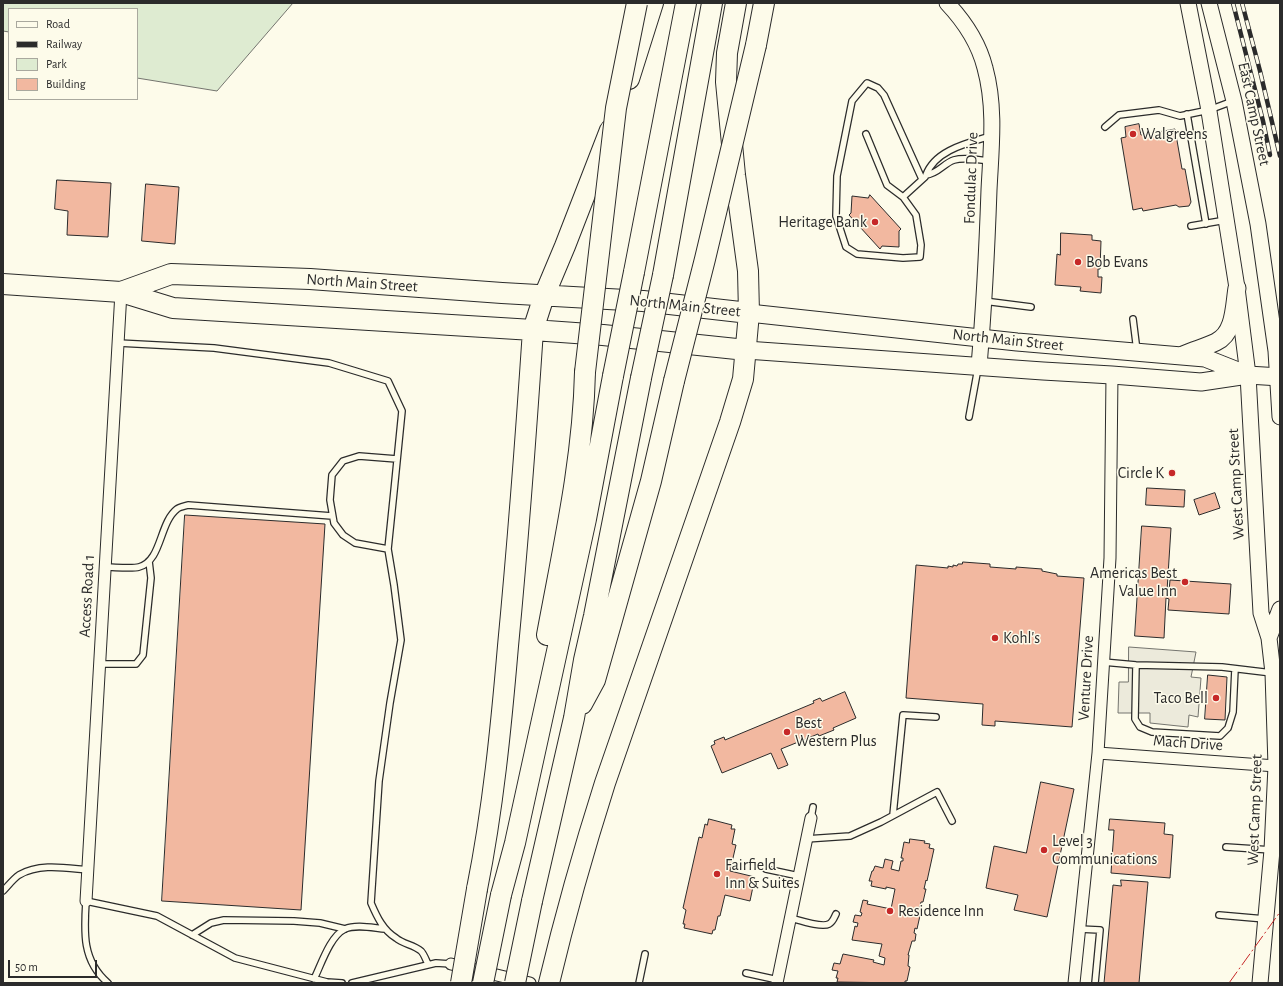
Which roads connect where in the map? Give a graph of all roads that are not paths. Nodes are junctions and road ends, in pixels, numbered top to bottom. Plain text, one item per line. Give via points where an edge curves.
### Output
1 (637, 3) edge
2 (653, 3) edge
3 (686, 3) edge
4 (712, 3) edge
5 (736, 3) edge
6 (764, 3) edge
7 (947, 3) edge
8 (1188, 3) edge
9 (1209, 3) edge
10 (1234, 101) junction
11 (1209, 110) junction
12 (1187, 114) junction
13 (1105, 127) dead end
14 (866, 134) dead end
15 (991, 136) junction
16 (990, 161) junction
17 (924, 177) junction
18 (903, 198) junction
19 (1226, 220) junction
20 (1206, 224) junction
21 (1191, 226) dead end
22 (3, 284) edge
23 (1237, 288) junction
24 (121, 292) junction
25 (544, 296) junction
26 (984, 300) junction
27 (1031, 307) dead end
28 (749, 313) junction
29 (1133, 320) dead end
30 (533, 330) junction
31 (982, 338) junction
32 (118, 343) junction
33 (746, 350) junction
34 (1137, 352) junction
35 (1182, 356) junction
36 (979, 366) junction
37 (1112, 375) junction
38 (1248, 375) junction
39 (1279, 377) edge
40 (970, 416) dead end
41 (1280, 417) edge
42 (397, 459) junction
43 (332, 516) junction
44 (388, 549) junction
45 (149, 561) junction
46 (105, 567) junction
47 (1280, 609) edge
48 (1269, 638) junction
49 (1103, 662) junction
50 (99, 664) junction
51 (1136, 665) junction
52 (1235, 669) junction
53 (1273, 673) junction
54 (936, 717) dead end
55 (574, 718) junction
56 (1098, 753) junction
57 (1276, 766) junction
58 (813, 807) dead end
59 (893, 816) junction
60 (811, 818) joint
61 (952, 821) dead end
62 (806, 839) junction
63 (515, 843) junction
64 (1226, 847) dead end
65 (1272, 850) junction
66 (766, 869) dead end
67 (88, 870) junction
68 (799, 876) junction
69 (3, 891) edge
70 (86, 901) junction
71 (836, 914) dead end
72 (1219, 915) dead end
73 (790, 918) junction
74 (1266, 919) junction
75 (345, 929) junction
76 (385, 929) junction
77 (1079, 929) junction
78 (192, 935) junction
79 (645, 954) dead end
80 (428, 964) junction
81 (451, 964) joint
82 (746, 972) dead end
83 (314, 978) junction
84 (777, 982) edge
85 (108, 983) edge
86 (342, 983) edge
87 (352, 983) edge
88 (461, 983) edge
89 (483, 983) edge
90 (515, 983) edge
91 (530, 983) edge
92 (548, 983) edge
93 (639, 983) edge
94 (1074, 983) edge
95 (1095, 983) edge
96 (1260, 983) edge

1 - 63 highway, bridge via 616,108 571,506 545,650
2 - 25 highway via 624,91
3 - 63 highway, bridge via 586,519
4 - 55 highway, bridge via 663,275
5 - 28 highway via 727,53 726,82 748,271
6 - 55 highway, bridge via 651,480 595,680
7 - 15 main road, Fondulac Drive via 972,36 982,58 990,92
8 - 11 main road
9 - 10 main road, East Camp Street
10 - 11 lane
10 - 39 main road, East Camp Street via 1258,224
11 - 12 lane
11 - 19 main road
12 - 13 lane via 1180,116 1159,110 1119,116
12 - 20 lane
14 - 18 lane via 887,185
15 - 16 main road, Fondulac Drive
15 - 17 lane via 964,144 938,157
16 - 17 lane via 954,160
16 - 26 main road, Fondulac Drive
17 - 18 lane
17 - 18 lane via 884,95 878,88 867,83 852,101 837,176 836,216 846,247 857,254 920,257 921,245 916,215
19 - 20 lane
19 - 23 main road
20 - 21 lane
22 - 24 highway, North Main Street
23 - 35 main road via 1228,331 1217,342
23 - 38 main road
24 - 25 highway, North Main Street via 171,274 323,279
24 - 30 highway, North Main Street via 174,308
24 - 32 street, Access Road 1
25 - 28 highway, North Main Street via 643,301
25 - 30 highway
26 - 27 lane
26 - 31 main road, Fondulac Drive
28 - 31 main road, North Main Street
28 - 33 highway
29 - 34 lane
30 - 33 highway, North Main Street
30 - 88 highway, bridge via 501,718 486,842
31 - 34 main road, North Main Street
31 - 36 main road, Fondulac Drive
32 - 42 lane via 214,348 328,363 388,381 402,411
32 - 46 street, Access Road 1
33 - 36 main road, North Main Street
33 - 92 highway via 743,379 730,422 620,736 587,840
34 - 35 main road, North Main Street
35 - 38 main road, North Main Street via 1205,358
36 - 37 main road, North Main Street
36 - 40 lane
37 - 38 main road, North Main Street via 1201,382
37 - 49 street, Venture Drive via 1110,558
38 - 39 main road, North Main Street
38 - 48 main road, West Camp Street via 1261,613
39 - 41 main road
42 - 43 lane via 359,456 343,460 332,475
42 - 44 lane
43 - 44 lane via 343,535 355,543
43 - 45 lane via 188,505 176,509
44 - 76 lane via 401,640 379,781 372,903 376,916
45 - 46 lane via 140,567
45 - 50 lane via 151,578 143,655 136,664
46 - 50 street, Access Road 1
47 - 48 main road, West Camp Street
48 - 53 main road, West Camp Street
49 - 51 lane
49 - 56 street, Venture Drive
50 - 67 street, Access Road 1
51 - 52 lane
51 - 52 lane via 1135,719 1140,727 1152,732 1220,736 1228,728 1233,712
52 - 53 lane
53 - 57 main road, West Camp Street
54 - 59 lane via 903,715
55 - 90 highway, bridge
56 - 57 street, Mach Drive
56 - 77 street, Venture Drive
57 - 65 main road, West Camp Street
58 - 60 lane
59 - 61 lane via 937,792
59 - 62 lane via 850,836
60 - 62 street
62 - 68 street
63 - 89 highway, bridge via 501,895
64 - 65 lane
65 - 74 main road, West Camp Street
66 - 68 lane
67 - 69 lane via 53,867 33,869 18,876
67 - 70 street, Access Road 1
68 - 73 street
70 - 78 lane via 157,916
70 - 85 lane via 84,930 87,955 100,976
71 - 73 lane via 833,921 827,925
72 - 74 lane
73 - 84 street
74 - 96 main road, West Camp Street
75 - 76 lane
75 - 78 lane via 320,923 294,921 224,920 211,923
75 - 83 lane via 335,936
76 - 80 lane via 396,939 422,952
77 - 94 street, Venture Drive
77 - 95 lane via 1100,930
78 - 83 lane via 235,958
79 - 93 lane
80 - 81 lane
80 - 87 lane
81 - 91 street
82 - 84 lane
83 - 86 lane

